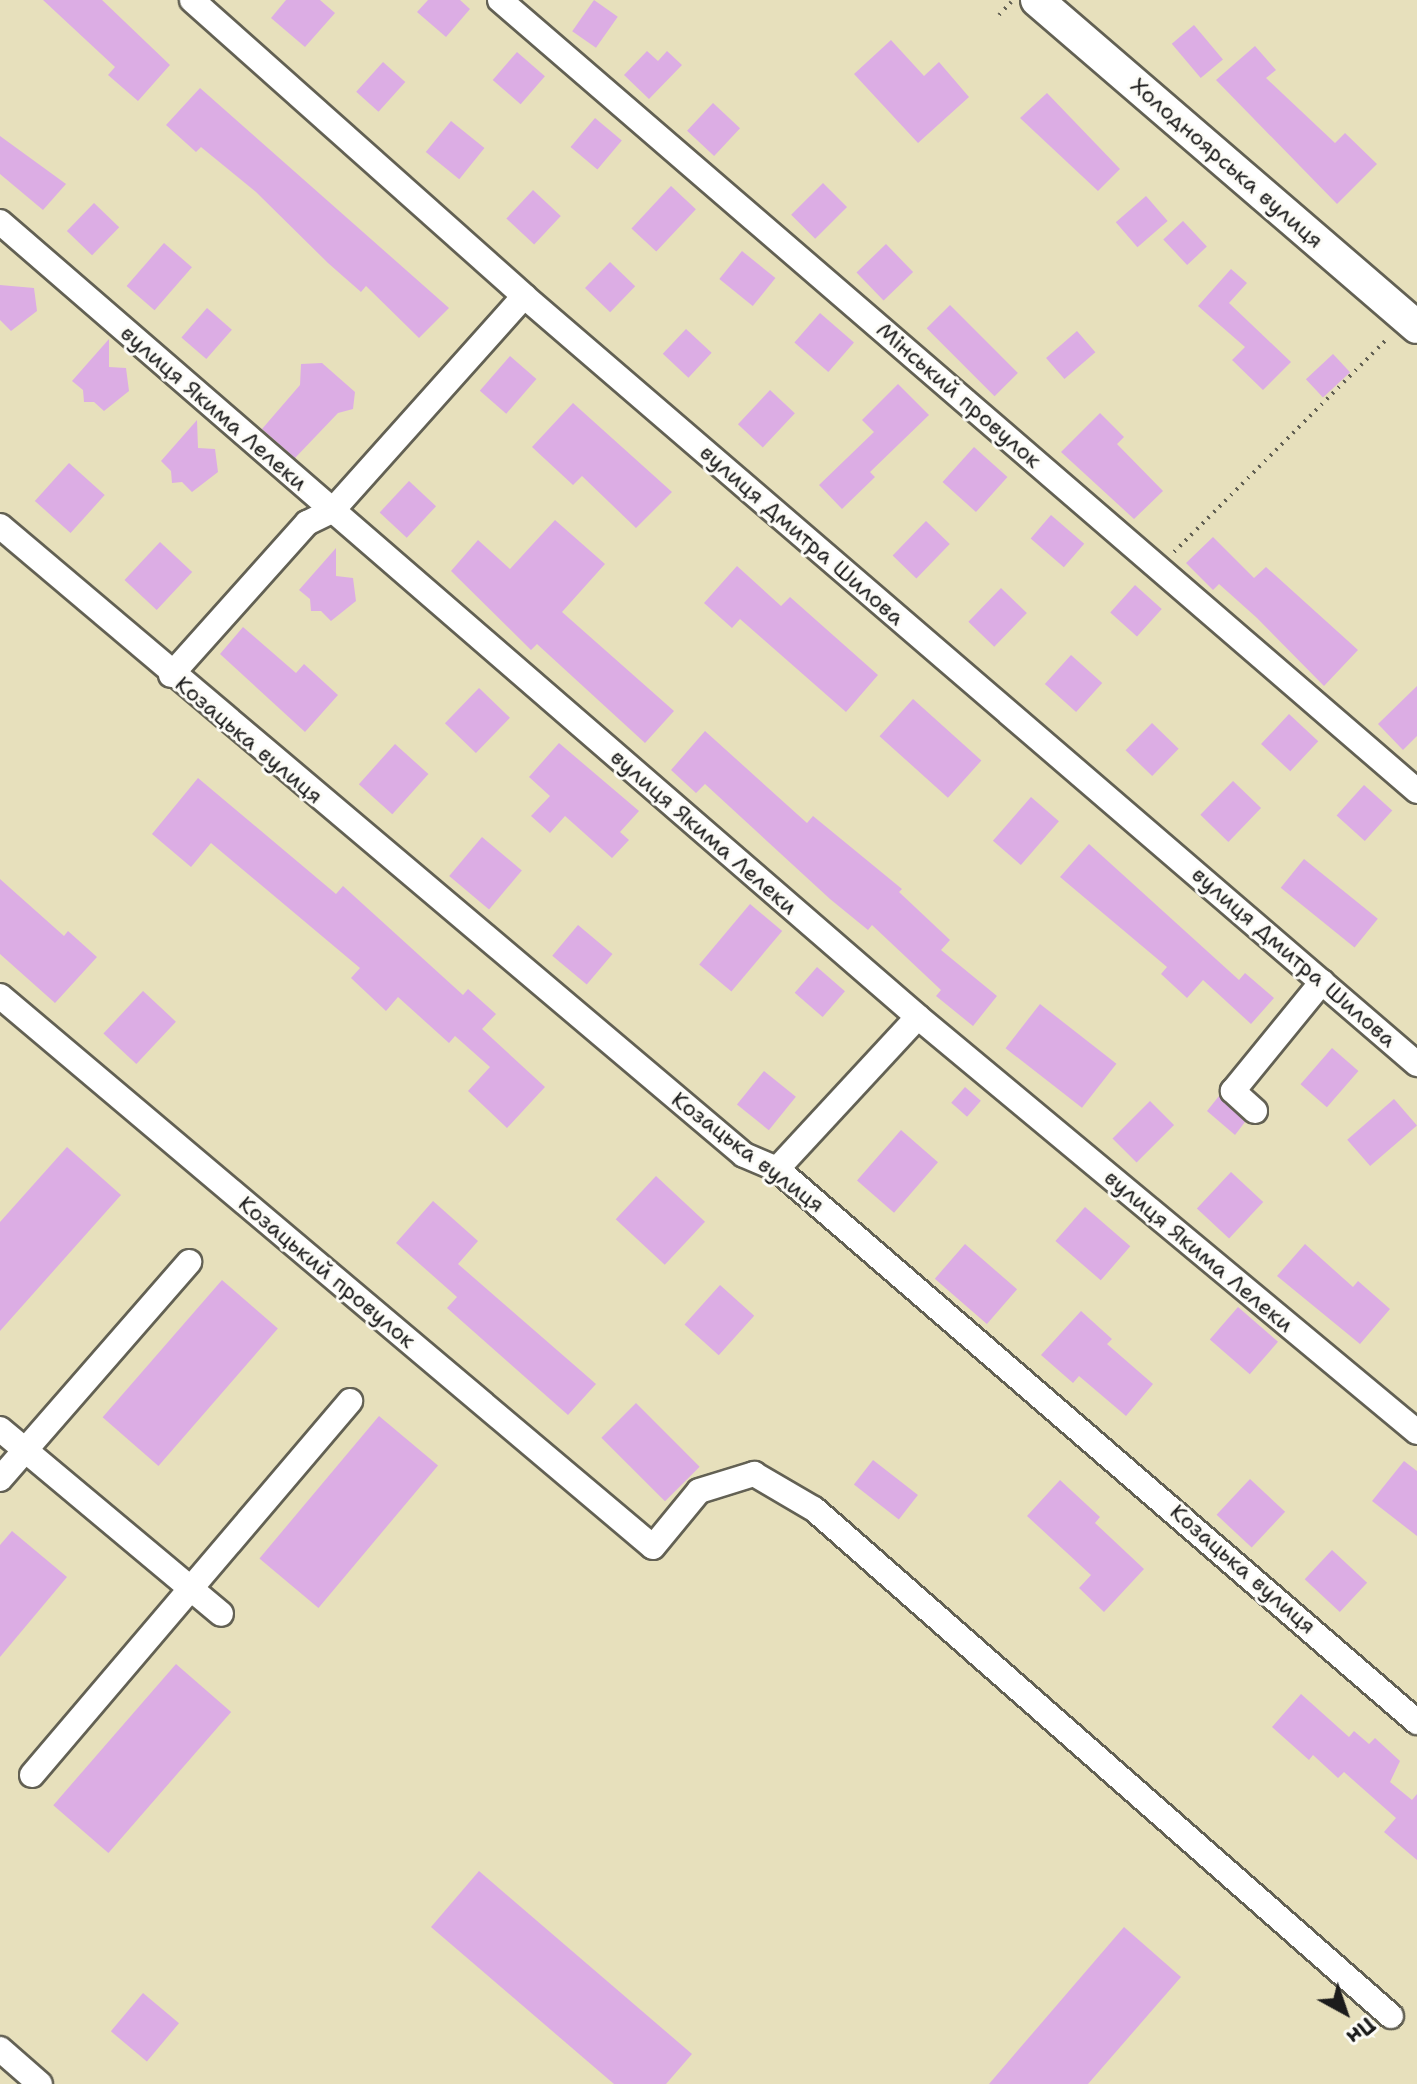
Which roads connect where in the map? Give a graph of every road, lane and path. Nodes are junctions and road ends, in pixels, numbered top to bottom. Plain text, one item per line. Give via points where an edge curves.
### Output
1 (192, 0) edge
2 (500, 0) edge
3 (1013, 0) edge
4 (1037, 0) edge
5 (999, 15) dead end
6 (0, 222) edge
7 (524, 296) junction
8 (1417, 327) edge
9 (1387, 339) dead end
10 (332, 511) junction
11 (0, 526) edge
12 (1161, 566) junction
13 (171, 675) junction
14 (1417, 791) edge
15 (1322, 982) junction
16 (0, 996) edge
17 (918, 1017) junction
18 (1417, 1064) edge
19 (1255, 1111) dead end
20 (777, 1169) junction
21 (189, 1262) dead end
22 (350, 1401) dead end
23 (0, 1429) edge
24 (1417, 1432) edge
25 (25, 1451) junction
26 (0, 1479) edge
27 (190, 1588) junction
28 (221, 1614) dead end
29 (1417, 1722) edge
30 (32, 1775) dead end
31 (1391, 2016) dead end
32 (0, 2049) edge
33 (40, 2084) edge

1 - 7 street, вулиця Дмитра Шилова
2 - 12 street, Мінський провулок
3 - 5 path
4 - 8 main road, Холодноярська вулиця
6 - 10 street, вулиця Якима Лелеки
7 - 10 street
7 - 15 street, вулиця Дмитра Шилова
9 - 12 path
10 - 13 street via 307,523
10 - 17 street, вулиця Якима Лелеки
11 - 13 street, Козацька вулиця
12 - 14 street, Мінський провулок
13 - 20 street, Козацька вулиця via 744,1155
15 - 18 street, вулиця Дмитра Шилова
15 - 19 street via 1233,1091
16 - 31 street, Козацький провулок via 653,1547 699,1491 754,1474 814,1509
17 - 20 street
17 - 24 street, вулиця Якима Лелеки
20 - 29 street, Козацька вулиця
21 - 25 street
22 - 27 street
23 - 25 street
25 - 26 street
25 - 27 street
27 - 28 street
27 - 30 street
32 - 33 street

